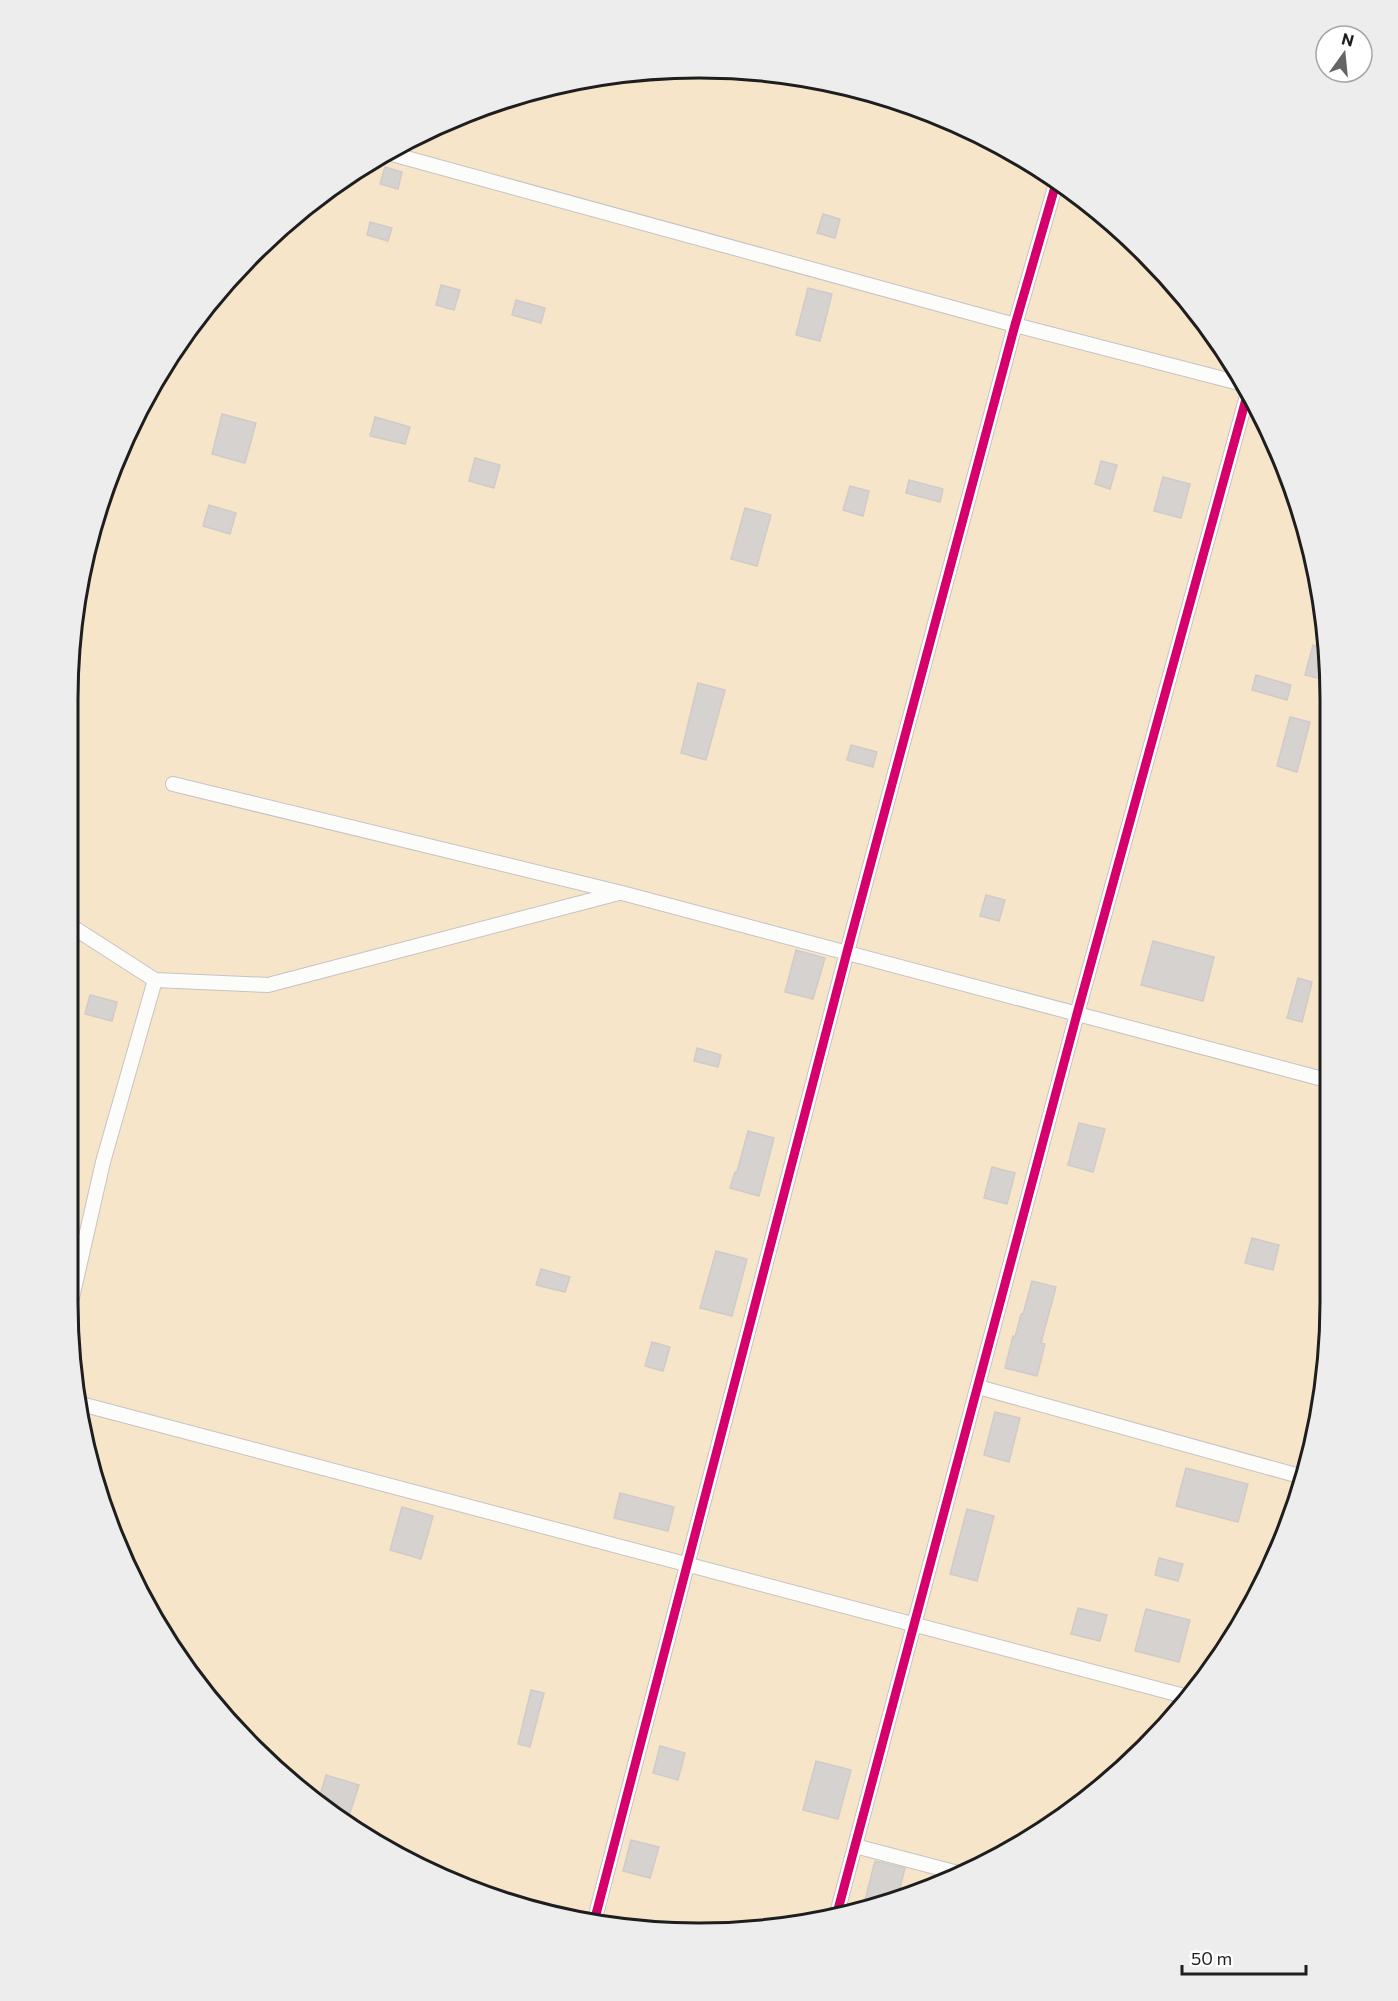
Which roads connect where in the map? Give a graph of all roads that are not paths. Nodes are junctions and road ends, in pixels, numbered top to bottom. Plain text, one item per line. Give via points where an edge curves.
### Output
1 (398, 156) edge
2 (1054, 190) edge
3 (1015, 325) junction
4 (1233, 381) edge
5 (1245, 403) edge
6 (173, 784) dead end
7 (622, 893) junction
8 (78, 930) edge
9 (847, 952) junction
10 (155, 980) junction
11 (1077, 1014) junction
12 (1320, 1078) edge
13 (78, 1272) edge
14 (978, 1387) junction
15 (87, 1406) edge
16 (1295, 1475) edge
17 (687, 1564) junction
18 (914, 1625) junction
19 (1180, 1694) edge
20 (855, 1846) junction
21 (949, 1871) edge
22 (839, 1907) edge
23 (596, 1914) edge

1 - 3 street
2 - 3 street
3 - 4 street
3 - 9 street
5 - 11 street
6 - 7 street
7 - 9 street
7 - 10 street via 268,985
8 - 10 street
9 - 11 street
9 - 17 street
10 - 13 street via 103,1162
11 - 12 street
11 - 14 street
14 - 16 street
14 - 18 street
15 - 17 street
17 - 18 street
17 - 23 street
18 - 19 street
18 - 20 street
20 - 21 street
20 - 22 street

